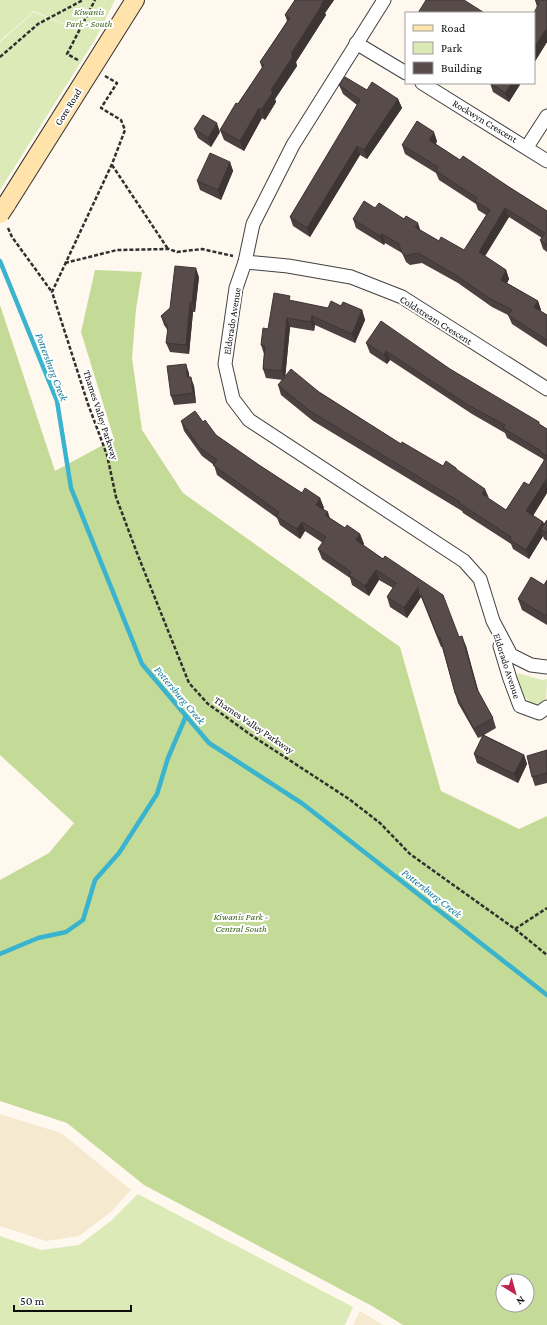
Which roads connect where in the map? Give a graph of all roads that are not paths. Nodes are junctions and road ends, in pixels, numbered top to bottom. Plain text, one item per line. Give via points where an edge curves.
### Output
1 (135, 0) edge
2 (384, 0) edge
3 (356, 43) junction
4 (405, 72) edge
5 (424, 84) edge
6 (547, 116) edge
7 (527, 147) junction
8 (547, 161) edge
9 (4, 214) edge
10 (245, 262) junction
11 (547, 389) edge
12 (493, 621) junction
13 (547, 667) edge
14 (547, 707) edge

1 - 9 main road, Gore Road
2 - 3 street, Eldorado Avenue
3 - 4 street
3 - 10 street, Eldorado Avenue via 293,145 256,217
5 - 7 street, Rockwyn Crescent
6 - 7 street
7 - 8 street, Rockwyn Crescent
10 - 11 street, Coldstream Crescent via 288,266 351,277 402,297
10 - 12 street, Eldorado Avenue via 236,288 225,364 233,399 249,420 464,561 480,579
12 - 13 street, Eldorado Avenue via 511,655 531,665
12 - 14 street, Eldorado Avenue via 520,706 539,713

